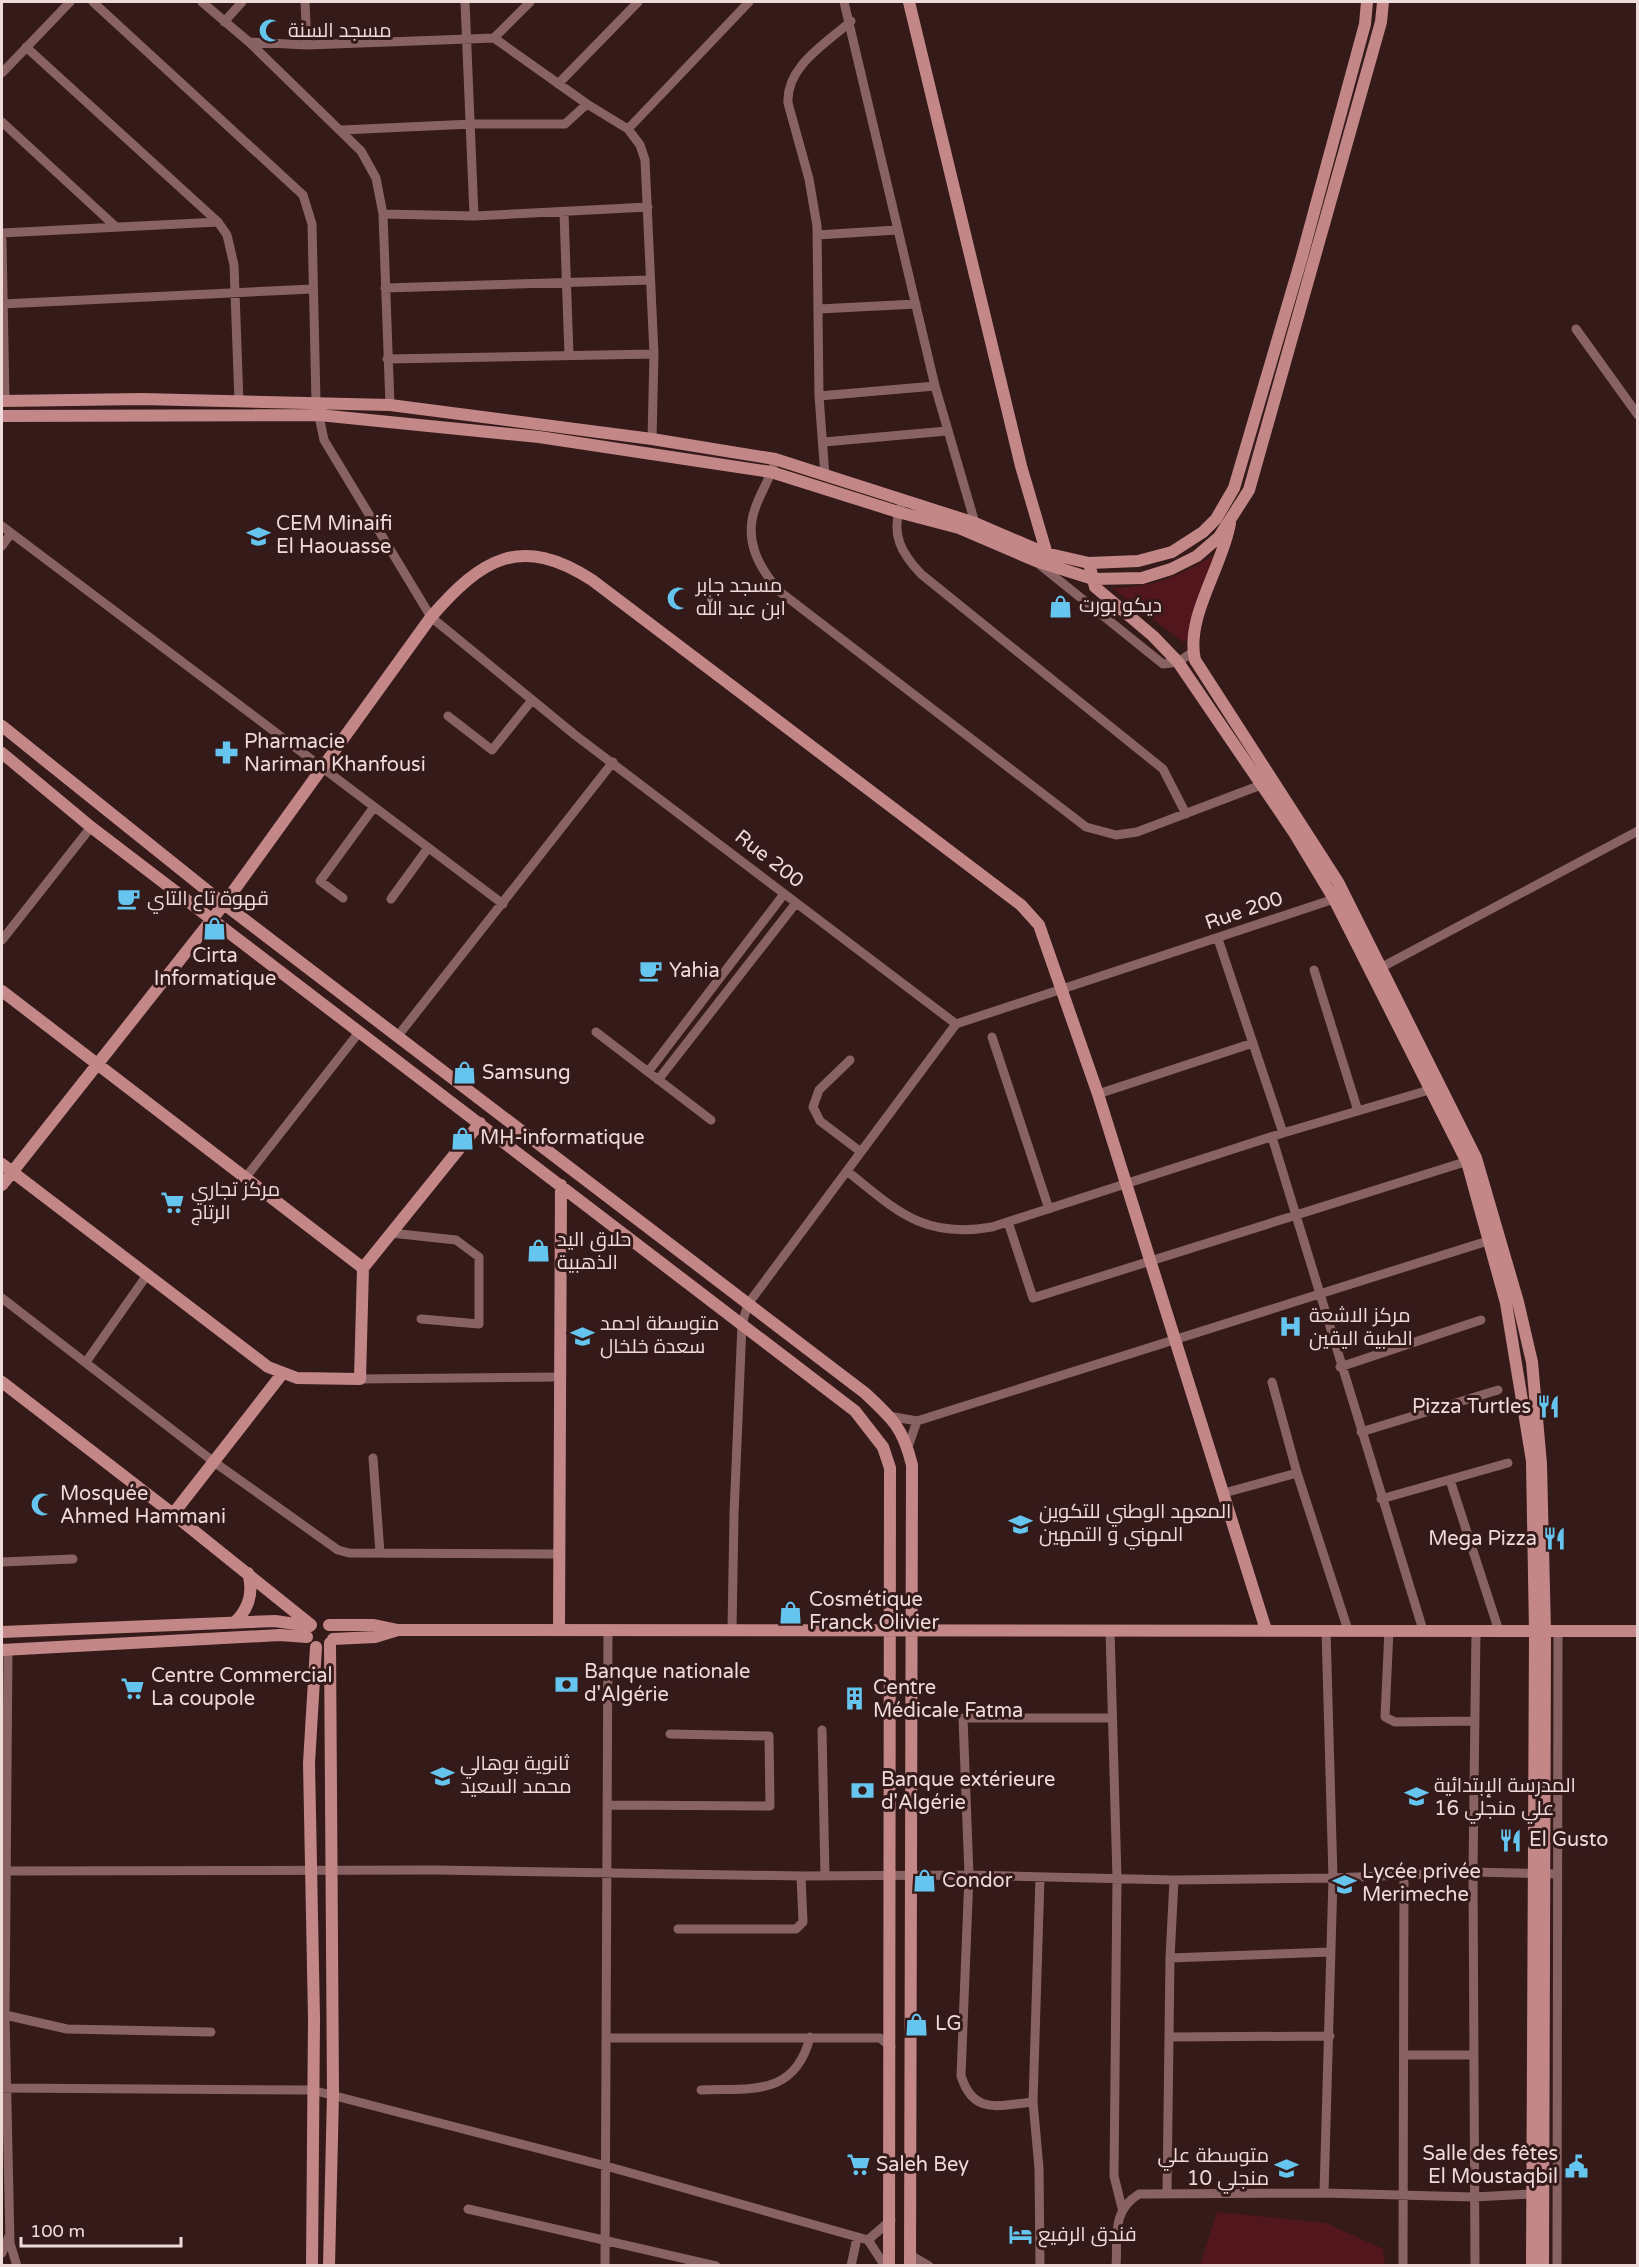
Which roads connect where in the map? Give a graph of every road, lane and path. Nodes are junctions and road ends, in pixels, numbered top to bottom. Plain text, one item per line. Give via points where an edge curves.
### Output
1 (70, 2) edge
2 (93, 2) edge
3 (202, 2) edge
4 (242, 2) edge
5 (305, 2) edge
6 (465, 2) edge
7 (530, 2) edge
8 (638, 2) edge
9 (748, 2) edge
10 (844, 2) edge
11 (909, 2) edge
12 (1367, 2) edge
13 (1383, 2) edge
14 (851, 21) junction
15 (224, 22) junction
16 (467, 37) junction
17 (494, 38) junction
18 (249, 42) junction
19 (307, 45) junction
20 (26, 47) junction
21 (2, 74) edge
22 (558, 84) junction
23 (587, 104) junction
24 (2, 122) edge
25 (472, 124) junction
26 (628, 129) junction
27 (342, 130) junction
28 (648, 207) junction
29 (564, 213) junction
30 (383, 214) junction
31 (474, 216) junction
32 (218, 222) junction
33 (116, 227) junction
34 (897, 230) junction
35 (2, 233) edge
36 (817, 235) junction
37 (2, 240) edge
38 (650, 280) junction
39 (566, 282) junction
40 (385, 288) junction
41 (313, 289) junction
42 (235, 294) junction
43 (2, 304) edge
44 (916, 304) junction
45 (819, 309) junction
46 (1576, 329) dead end
47 (654, 354) junction
48 (569, 355) junction
49 (387, 359) junction
50 (935, 386) junction
51 (819, 396) junction
52 (3, 401) edge
53 (239, 402) junction
54 (316, 402) junction
55 (390, 405) junction
56 (319, 415) junction
57 (1638, 415) edge
58 (2, 416) edge
59 (947, 431) junction
60 (652, 440) junction
61 (824, 442) junction
62 (775, 459) junction
63 (771, 472) junction
64 (825, 476) junction
65 (901, 506) junction
66 (975, 523) junction
67 (1230, 523) junction
68 (2, 526) edge
69 (11, 533) junction
70 (2, 546) edge
71 (1041, 557) junction
72 (1089, 563) junction
73 (1093, 579) junction
74 (431, 617) junction
75 (1193, 652) junction
76 (1178, 662) junction
77 (532, 700) junction
78 (448, 716) dead end
79 (2, 726) edge
80 (2, 753) edge
81 (613, 762) junction
82 (322, 767) junction
83 (1261, 785) junction
84 (374, 807) junction
85 (1186, 814) junction
86 (91, 827) junction
87 (1638, 831) edge
88 (428, 848) junction
89 (784, 894) junction
90 (343, 898) dead end
91 (391, 899) dead end
92 (1334, 899) junction
93 (796, 903) junction
94 (224, 904) junction
95 (503, 904) junction
96 (212, 918) junction
97 (1218, 939) junction
98 (2, 940) edge
99 (1382, 967) junction
100 (1314, 970) dead end
101 (1063, 990) junction
102 (2, 991) edge
103 (956, 1024) junction
104 (360, 1031) junction
105 (596, 1032) dead end
106 (397, 1037) junction
107 (992, 1037) dead end
108 (1253, 1043) junction
109 (850, 1060) dead end
110 (97, 1062) junction
111 (648, 1072) junction
112 (658, 1080) junction
113 (1429, 1090) junction
114 (1098, 1094) junction
115 (1358, 1111) junction
116 (711, 1120) dead end
117 (480, 1123) junction
118 (1283, 1133) junction
119 (1272, 1137) junction
120 (861, 1152) junction
121 (1472, 1160) junction
122 (7, 1168) edge
123 (847, 1172) junction
124 (246, 1177) junction
125 (2, 1185) edge
126 (561, 1185) junction
127 (1126, 1185) junction
128 (1049, 1209) junction
129 (1296, 1216) junction
130 (1008, 1222) junction
131 (391, 1233) junction
132 (1494, 1239) junction
133 (1151, 1262) junction
134 (363, 1268) junction
135 (147, 1275) junction
136 (1318, 1294) junction
137 (2, 1298) edge
138 (748, 1304) junction
139 (420, 1319) dead end
140 (1481, 1320) dead end
141 (742, 1324) junction
142 (1176, 1339) junction
143 (86, 1362) junction
144 (1340, 1367) junction
145 (282, 1374) junction
146 (559, 1377) junction
147 (360, 1379) junction
148 (2, 1382) edge
149 (1272, 1382) dead end
150 (1498, 1390) dead end
151 (889, 1416) junction
152 (917, 1421) junction
153 (1361, 1432) junction
154 (908, 1447) junction
155 (373, 1458) dead end
156 (214, 1462) junction
157 (1508, 1463) dead end
158 (1297, 1473) junction
159 (1450, 1480) junction
160 (1224, 1493) junction
161 (1382, 1499) junction
162 (174, 1514) junction
163 (381, 1553) junction
164 (558, 1554) junction
165 (73, 1559) dead end
166 (2, 1562) edge
167 (248, 1573) junction
168 (234, 1623) junction
169 (329, 1625) junction
170 (559, 1629) junction
171 (608, 1629) junction
172 (912, 1629) junction
173 (309, 1630) junction
174 (398, 1630) junction
175 (732, 1630) junction
176 (1110, 1630) junction
177 (1266, 1630) junction
178 (1326, 1630) junction
179 (1348, 1630) junction
180 (1389, 1630) junction
181 (1422, 1630) junction
182 (1476, 1630) junction
183 (1499, 1630) junction
184 (890, 1631) junction
185 (1638, 1631) edge
186 (2, 1632) edge
187 (1546, 1632) junction
188 (331, 1641) junction
189 (316, 1647) junction
190 (5, 1650) edge
191 (1112, 1718) junction
192 (1475, 1721) junction
193 (822, 1730) dead end
194 (669, 1734) dead end
195 (609, 1805) junction
196 (5, 1871) edge
197 (310, 1871) junction
198 (331, 1871) junction
199 (1473, 1872) junction
200 (608, 1873) junction
201 (1532, 1873) junction
202 (1404, 1874) junction
203 (1552, 1874) junction
204 (890, 1875) junction
205 (969, 1875) junction
206 (801, 1876) junction
207 (825, 1876) junction
208 (910, 1876) junction
209 (1040, 1877) junction
210 (1116, 1878) junction
211 (1333, 1878) junction
212 (1174, 1880) junction
213 (678, 1929) dead end
214 (1330, 1952) junction
215 (1170, 1958) junction
216 (5, 2015) junction
217 (891, 2025) junction
218 (211, 2032) dead end
219 (1330, 2036) junction
220 (810, 2037) junction
221 (1171, 2037) junction
222 (608, 2038) junction
223 (880, 2038) junction
224 (891, 2047) junction
225 (1405, 2055) junction
226 (1473, 2055) junction
227 (4, 2088) edge
228 (312, 2090) junction
229 (701, 2090) dead end
230 (333, 2094) junction
231 (1033, 2102) junction
232 (606, 2166) junction
233 (1167, 2193) junction
234 (1324, 2193) junction
235 (1404, 2194) junction
236 (1532, 2194) junction
237 (1474, 2197) junction
238 (1122, 2208) junction
239 (468, 2209) dead end
240 (891, 2220) junction
241 (10, 2231) junction
242 (857, 2238) junction
243 (604, 2239) junction
244 (868, 2240) junction
245 (2, 2253) edge
246 (910, 2260) edge
247 (17, 2265) edge
248 (312, 2265) edge
249 (328, 2265) edge
250 (605, 2265) edge
251 (716, 2265) edge
252 (851, 2265) edge
253 (887, 2265) edge
254 (929, 2265) edge
255 (1040, 2265) edge
256 (1116, 2265) edge
257 (1404, 2265) edge
258 (1476, 2265) edge
259 (1532, 2265) edge
260 (1543, 2265) edge
261 (1557, 2265) edge

1 - 20 street
2 - 41 street, Rue 200 via 303,195 312,224
3 - 15 street
4 - 15 street
5 - 19 street
6 - 16 street
7 - 17 street
8 - 22 street
9 - 26 street
10 - 14 street
11 - 71 main road
12 - 72 main road via 1365,24 1301,260 1234,488 1216,519 1172,552 1138,561
13 - 67 main road via 1253,477
14 - 34 street
14 - 36 street via 797,69 787,92 809,179
15 - 18 street
16 - 17 street
16 - 19 street
16 - 25 street
17 - 22 street
18 - 19 street
18 - 27 street
20 - 21 street
20 - 32 street
22 - 23 street
23 - 25 street via 565,124
23 - 26 street
24 - 33 street
25 - 27 street
25 - 31 street
26 - 28 street via 640,144 645,160
27 - 30 street via 369,164
28 - 29 street
28 - 38 street
29 - 31 street
29 - 39 street
30 - 31 street
30 - 40 street
32 - 33 street
32 - 42 street via 231,247
33 - 35 street
34 - 36 street
34 - 44 street
36 - 45 street
37 - 43 street
38 - 39 street
38 - 47 street
39 - 40 street
39 - 48 street
40 - 49 street
41 - 42 street
41 - 54 street, Rue 200
42 - 43 street
42 - 53 street
43 - 52 street
44 - 45 street
44 - 50 street
45 - 51 street
46 - 57 street
47 - 48 street
47 - 60 street
48 - 49 street
49 - 55 street
50 - 51 street
50 - 59 street
51 - 61 street
52 - 53 main road
53 - 54 main road
54 - 55 main road
54 - 56 street, Rue 200
55 - 60 main road
56 - 58 main road
56 - 63 main road via 539,437
56 - 74 street, Rue 200 via 324,440
59 - 61 street
59 - 66 street
60 - 62 main road
61 - 64 street
62 - 63 street
62 - 64 main road
63 - 65 main road
63 - 85 street via 755,507 751,535 754,554 763,572 779,591 1086,827 1116,835 1137,832
64 - 65 main road
65 - 66 main road
65 - 71 main road
65 - 85 street via 898,545 921,574 1163,769
66 - 71 main road
67 - 73 main road via 1208,547 1171,569 1142,578
67 - 75 main road via 1195,627
68 - 69 street
69 - 70 street
69 - 82 street
71 - 72 main road
71 - 73 main road via 1053,567
71 - 76 street via 1159,662
72 - 73 main road
73 - 76 main road via 1095,587
74 - 77 street, Rue 200
74 - 82 main road
74 - 101 main road via 458,585 496,562 540,555 574,568 1021,904 1046,938
75 - 76 street
75 - 99 main road via 1202,675 1338,882
76 - 83 main road
77 - 78 street via 492,750
77 - 81 street, Rue 200
79 - 94 main road
80 - 86 main road
81 - 89 street, Rue 200
81 - 95 street
82 - 84 street
82 - 94 main road
83 - 85 street
83 - 92 main road
84 - 88 street
84 - 90 street via 320,881
86 - 96 main road
86 - 98 street
87 - 99 street
88 - 91 street
88 - 95 street
89 - 93 street, Rue 200
89 - 111 street
92 - 97 street, Rue 200
92 - 113 main road
93 - 103 street, Rue 200
93 - 112 street
94 - 96 main road
94 - 106 main road
95 - 106 street
96 - 104 main road
96 - 110 main road
97 - 101 street, Rue 200
97 - 108 street
99 - 121 main road
100 - 115 street
101 - 103 street, Rue 200
101 - 114 main road
102 - 110 main road
103 - 120 street
104 - 117 main road
104 - 124 street
105 - 111 street
106 - 138 main road
107 - 128 street
108 - 114 street
108 - 118 street
109 - 120 street via 819,1090 813,1107 820,1121
110 - 122 main road
110 - 124 main road
111 - 112 street
112 - 116 street
113 - 115 street
113 - 121 main road
114 - 127 main road
115 - 118 street
117 - 126 main road
117 - 131 main road
118 - 119 street
119 - 127 street
119 - 129 street
120 - 123 street
121 - 129 street
121 - 132 main road
122 - 125 main road
122 - 135 main road
123 - 130 street via 911,1219 934,1228 970,1231
123 - 138 street
124 - 134 main road
126 - 141 main road
126 - 146 main road
127 - 128 street
127 - 133 main road
128 - 130 street
129 - 133 street
129 - 136 street
130 - 133 street via 1033,1298
131 - 134 main road
131 - 139 street via 456,1240 479,1257 479,1324
132 - 136 street
132 - 187 main road via 1532,1362 1541,1464
133 - 142 main road
134 - 147 main road
135 - 143 street
135 - 145 main road
136 - 142 street
136 - 144 street
137 - 143 street
138 - 141 street
138 - 151 main road via 865,1393
140 - 144 street
141 - 175 street
141 - 184 main road via 855,1411 884,1447 890,1468
142 - 152 street
142 - 160 main road
143 - 156 street
144 - 153 street
145 - 147 main road via 297,1378
145 - 156 main road
146 - 147 street
146 - 164 main road
148 - 162 main road
149 - 158 street
150 - 153 street
151 - 152 street
151 - 154 main road
152 - 154 street
153 - 161 street
154 - 172 main road via 912,1465
155 - 163 street
156 - 162 main road
156 - 163 street via 338,1550
157 - 159 street
158 - 160 street
158 - 179 street
159 - 161 street
159 - 183 street
160 - 177 main road
161 - 181 street
162 - 167 main road
163 - 164 street
164 - 170 main road
165 - 166 street
167 - 168 main road via 248,1605
167 - 173 main road
168 - 173 main road via 280,1621
168 - 186 main road
169 - 173 main road via 320,1622
169 - 174 main road via 374,1625
169 - 188 main road
170 - 171 main road
170 - 174 main road
171 - 175 main road
171 - 195 street
172 - 176 main road
172 - 184 main road
172 - 208 main road
173 - 189 main road
173 - 190 main road via 280,1635
174 - 188 main road via 380,1636
175 - 184 main road
176 - 177 main road
176 - 191 street
177 - 178 main road
178 - 179 main road
178 - 211 street
179 - 180 main road
180 - 181 main road
180 - 192 street via 1385,1717 1395,1722
181 - 182 main road
182 - 183 main road
182 - 192 street
183 - 187 main road
184 - 204 main road
185 - 187 main road
187 - 201 main road
187 - 203 main road
188 - 189 main road via 325,1647
188 - 198 main road
189 - 197 main road via 309,1763
190 - 196 street
191 - 205 street via 963,1718
191 - 210 street
192 - 199 street
193 - 207 street
194 - 195 street via 769,1736 770,1806
195 - 200 street
196 - 197 street
196 - 216 street
197 - 198 street
197 - 228 main road
198 - 200 street
198 - 230 main road
199 - 201 street
199 - 202 street
199 - 226 street
200 - 206 street
200 - 222 street
201 - 203 street
201 - 236 main road
202 - 211 street
202 - 225 street
203 - 260 main road
203 - 261 street
204 - 207 street
204 - 208 street
204 - 217 main road
205 - 208 street
205 - 209 street
205 - 231 street via 961,2076 966,2092 975,2101 989,2106
206 - 207 street
206 - 213 street via 803,1922 796,1929
208 - 246 main road
209 - 210 street
209 - 231 street
210 - 212 street
210 - 238 street via 1114,2176
211 - 212 street
211 - 214 street
212 - 215 street
214 - 215 street
214 - 219 street
215 - 221 street
216 - 218 street via 67,2029
216 - 227 street
217 - 223 street
217 - 224 main road
219 - 221 street
219 - 234 street
220 - 222 street
220 - 223 street
220 - 229 street via 802,2060 782,2081 770,2087
221 - 233 street
222 - 232 street
223 - 224 street
224 - 240 main road
225 - 226 street
225 - 235 street
226 - 237 street
227 - 228 street
227 - 241 street
228 - 230 street
228 - 248 main road
230 - 232 street
230 - 249 main road
231 - 255 street via 1039,2168
232 - 242 street
232 - 243 street
233 - 234 street
233 - 238 street via 1139,2194
234 - 235 street
235 - 237 street
235 - 257 street
236 - 237 street
236 - 259 main road
237 - 258 street
238 - 256 street
239 - 243 street
240 - 244 street
240 - 253 main road
241 - 245 street
241 - 247 street
242 - 244 street
242 - 252 street
243 - 250 street
243 - 251 street
244 - 253 street
246 - 254 street

